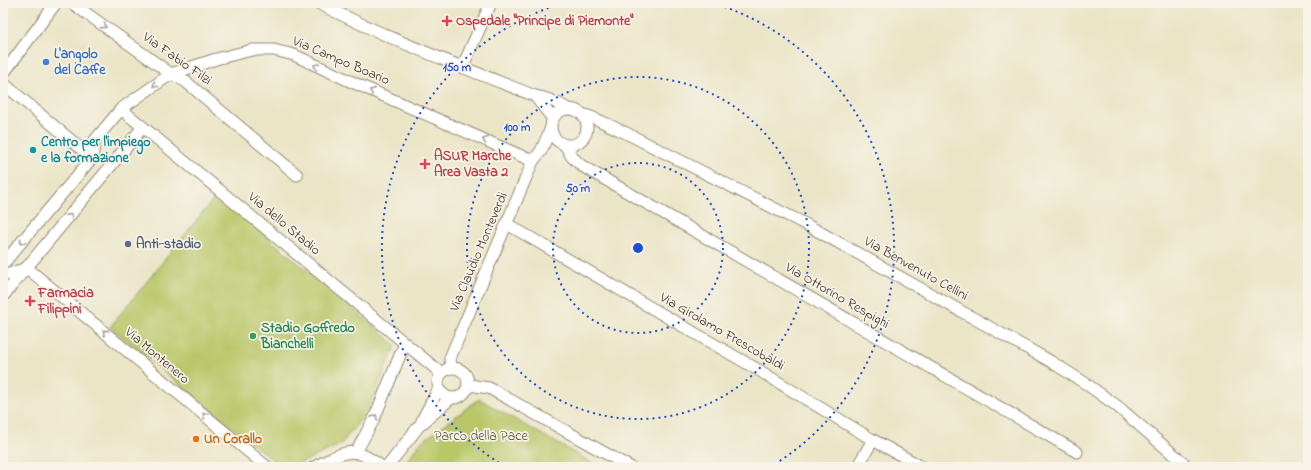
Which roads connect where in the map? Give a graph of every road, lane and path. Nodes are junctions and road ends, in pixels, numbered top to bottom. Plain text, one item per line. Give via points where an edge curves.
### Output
1 (56, 3) edge
2 (72, 3) edge
3 (318, 3) edge
4 (491, 3) edge
5 (462, 68) junction
6 (3, 74) edge
7 (171, 74) junction
8 (3, 83) edge
9 (535, 96) junction
10 (121, 109) junction
11 (568, 109) junction
12 (582, 114) junction
13 (552, 124) junction
14 (143, 127) junction
15 (610, 127) junction
16 (588, 128) junction
17 (566, 144) junction
18 (541, 151) junction
19 (92, 158) junction
20 (534, 161) junction
21 (297, 175) dead end
22 (507, 224) junction
23 (3, 264) edge
24 (27, 268) junction
25 (3, 276) edge
26 (3, 296) edge
27 (405, 343) junction
28 (451, 367) junction
29 (441, 373) junction
30 (468, 385) junction
31 (439, 388) junction
32 (451, 398) junction
33 (419, 426) junction
34 (873, 440) junction
35 (356, 452) junction
36 (1077, 452) dead end
37 (267, 467) edge
38 (314, 467) edge
39 (382, 467) edge
40 (387, 467) edge
41 (630, 467) edge
42 (857, 467) edge
43 (922, 467) edge
44 (1188, 467) edge

1 - 6 street
2 -> 7 street, Via Fabio Filzi
3 - 5 street
4 - 5 street
5 - 9 street
7 -> 10 street, Via Campo Boario
20 -> 7 street, Via Campo Boario via 294,55 274,50 252,50
7 - 21 street, Via Fabio Filzi via 185,81
8 - 19 street
9 - 11 street via 547,98
9 - 13 street
10 - 14 street, Via dello Stadio
10 - 19 street, Via Campo Boario via 95,140
11 - 12 street
11 - 13 street via 557,114
12 - 15 street, Via Benvenuto Cellini via 594,117
12 - 16 street
13 - 17 street via 555,138
13 - 18 street, Via Claudio Monteverdi
24 -> 14 street
14 - 27 street, Via dello Stadio
15 - 16 street, Via Benvenuto Cellini
15 - 44 street, Via Benvenuto Cellini via 631,135 807,225 1050,361 1117,406
16 - 17 street via 584,139
17 - 18 street, Via Claudio Monteverdi
17 - 36 street, Via Ottorino Respighi via 582,166
18 - 20 street, Via Claudio Monteverdi
19 -> 23 street
20 - 22 street, Via Claudio Monteverdi
22 - 28 street, Via Claudio Monteverdi via 450,358
22 - 34 street, Via Girolamo Frescobaldi
24 - 25 street
24 - 26 street
37 -> 24 street, Via Montenero
27 - 29 street, Via dello Stadio
35 -> 27 street via 374,419
28 - 29 street
28 - 30 street via 464,372
29 - 31 street
30 - 32 street via 464,393
30 - 41 street via 489,388
31 - 32 street via 444,395
31 - 33 street
32 - 33 street
33 - 40 street
34 - 42 street
34 - 43 street, Via Girolamo Frescobaldi
35 - 38 street via 344,453
35 - 39 street via 368,456

